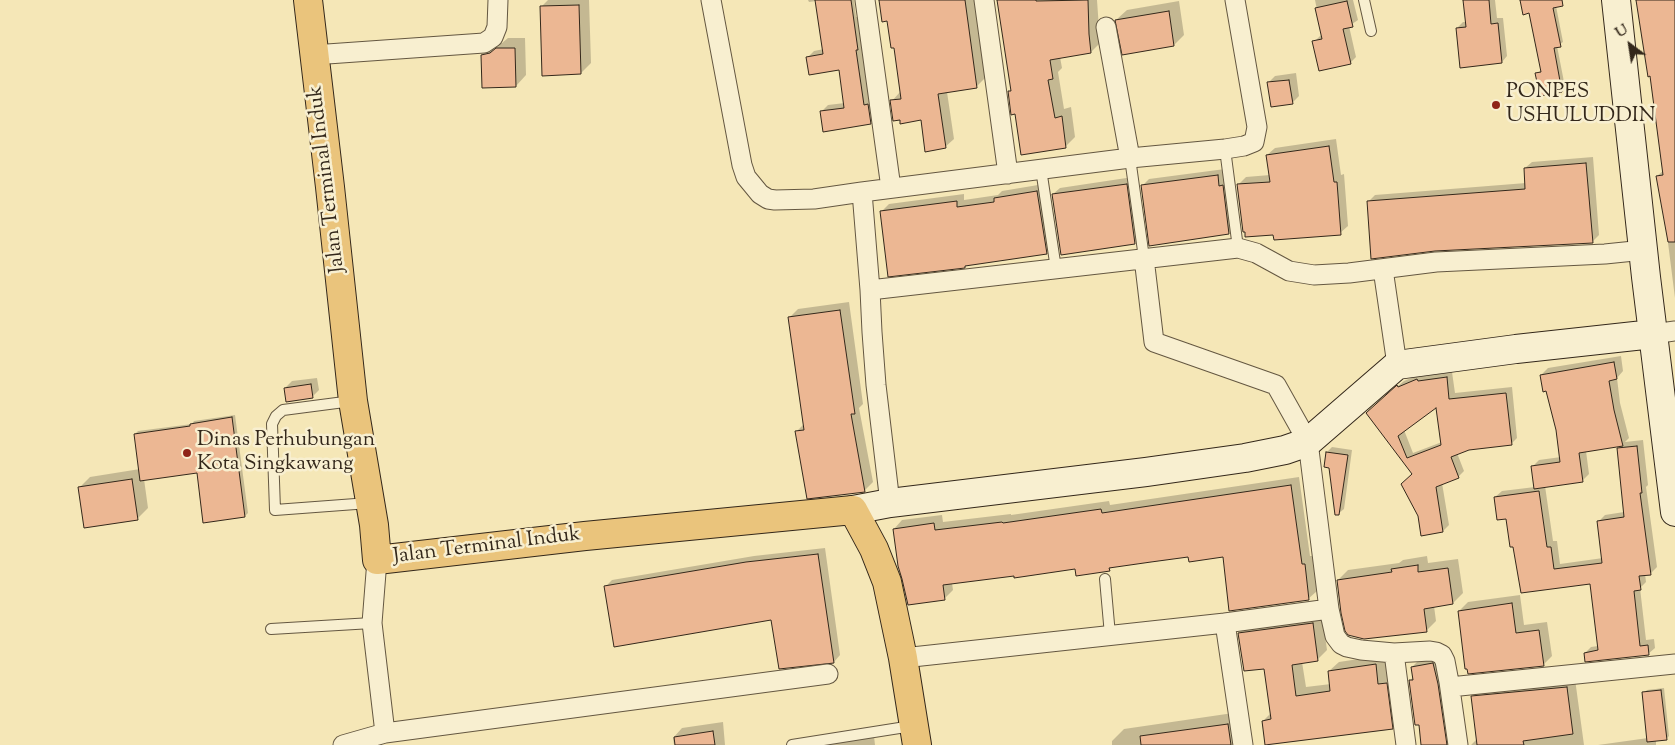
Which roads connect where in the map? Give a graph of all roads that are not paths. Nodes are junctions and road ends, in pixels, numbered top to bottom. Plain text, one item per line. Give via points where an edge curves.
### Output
1 (308, 0) edge
2 (498, 0) edge
3 (711, 0) edge
4 (865, 0) edge
5 (984, 0) edge
6 (1235, 0) edge
7 (1364, 0) edge
8 (1616, 0) edge
9 (1106, 27) dead end
10 (1371, 30) dead end
11 (313, 55) junction
12 (1225, 149) junction
13 (1130, 158) junction
14 (1041, 169) junction
15 (1008, 174) junction
16 (891, 188) junction
17 (862, 192) junction
18 (1238, 248) junction
19 (1644, 250) junction
20 (1144, 258) junction
21 (1056, 269) junction
22 (1383, 269) junction
23 (870, 290) junction
24 (1664, 332) edge
25 (1397, 365) junction
26 (353, 401) junction
27 (1308, 442) junction
28 (370, 503) junction
29 (890, 503) junction
30 (853, 510) junction
31 (1675, 512) edge
32 (377, 560) junction
33 (1104, 578) dead end
34 (1329, 609) junction
35 (372, 622) junction
36 (1225, 623) junction
37 (271, 629) dead end
38 (1110, 635) junction
39 (1394, 654) junction
40 (902, 658) junction
41 (1675, 664) edge
42 (828, 674) dead end
43 (1450, 687) junction
44 (385, 733) junction
45 (915, 735) edge
46 (343, 745) edge
47 (792, 745) edge
48 (1243, 745) edge
49 (1406, 745) edge
50 (1458, 745) edge

1 - 11 highway, Jalan Terminal Induk
2 - 11 street via 497,27 493,37 484,43
3 - 17 street via 746,177 760,194 775,200 814,199
4 - 16 street
5 - 15 street
6 - 12 street via 1257,127 1254,142
7 - 10 lane
8 - 19 street
9 - 13 street
11 - 26 highway, Jalan Terminal Induk
12 - 13 street
12 - 18 lane
13 - 14 street
13 - 20 lane
14 - 15 street
14 - 21 lane
15 - 16 street
16 - 17 street
17 - 23 street
18 - 20 street
18 - 22 street via 1256,253 1289,271 1314,275
19 - 22 street via 1436,262
19 - 24 street
20 - 21 street
20 - 27 street via 1154,342 1276,385
21 - 23 street
22 - 25 street
23 - 29 street via 875,376
24 - 25 street
24 - 31 street
25 - 27 street
26 - 28 highway, Jalan Terminal Induk
26 - 28 lane via 283,410 276,416 272,424 275,510
27 - 29 street, Jalan Terminal Induk via 1285,450 1236,459
27 - 34 street
28 - 32 highway, Jalan Terminal Induk
29 - 30 street, Jalan Terminal Induk
30 - 32 highway, Jalan Terminal Induk
30 - 40 highway via 887,582
32 - 35 street
33 - 38 lane
34 - 36 street
34 - 39 street via 1335,636 1341,644
35 - 37 lane
35 - 44 street
36 - 38 street
36 - 48 street
38 - 40 street
39 - 43 street via 1436,652 1442,655
39 - 49 street
40 - 45 highway
41 - 43 street
42 - 44 street
43 - 50 street
44 - 46 street
45 - 47 lane

